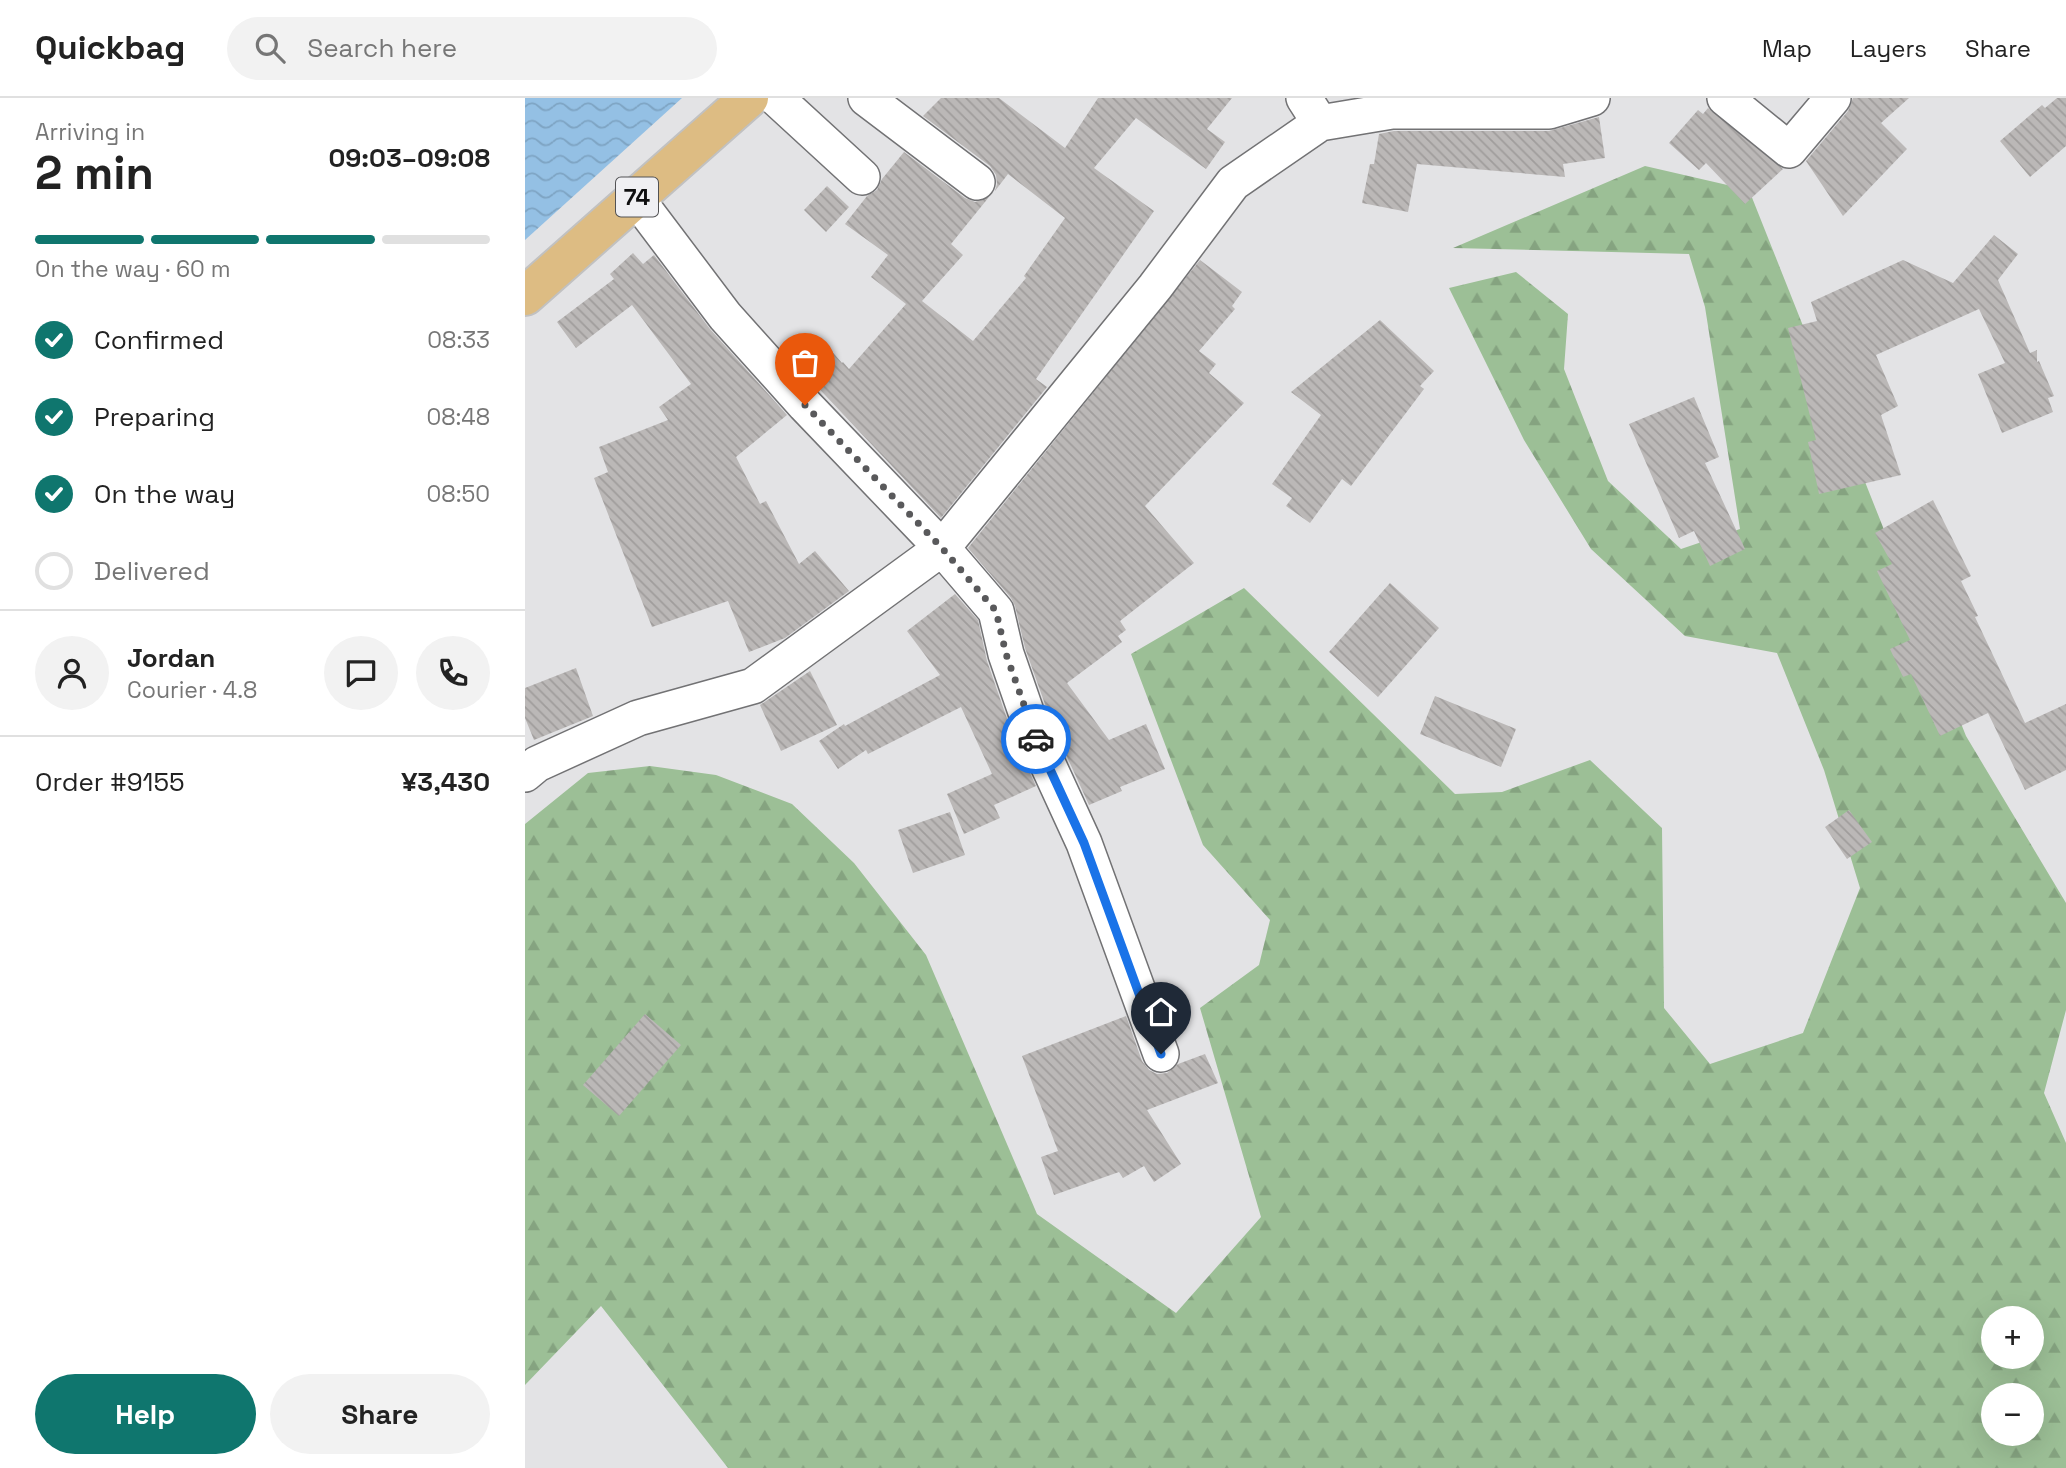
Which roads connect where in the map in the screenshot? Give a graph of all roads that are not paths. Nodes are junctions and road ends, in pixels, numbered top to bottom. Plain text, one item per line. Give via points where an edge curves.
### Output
1 (749, 98) edge
2 (776, 98) edge
3 (866, 98) edge
4 (1592, 98) edge
5 (1725, 98) edge
6 (1833, 98) edge
7 (1312, 110) edge
8 (862, 177) dead end
9 (977, 182) dead end
10 (636, 198) junction
11 (525, 296) edge
12 (942, 548) junction
13 (525, 774) edge
14 (1161, 1054) dead end

1 - 10 main road, 74
2 - 8 street
3 - 9 street
4 - 7 street via 1549,111
5 - 6 street via 1789,150
7 - 12 street via 1233,183 1155,287
10 - 11 main road, 74
10 - 12 street via 725,316
12 - 13 street via 753,686 638,718 537,764
12 - 14 street via 996,611 1033,732 1084,843

